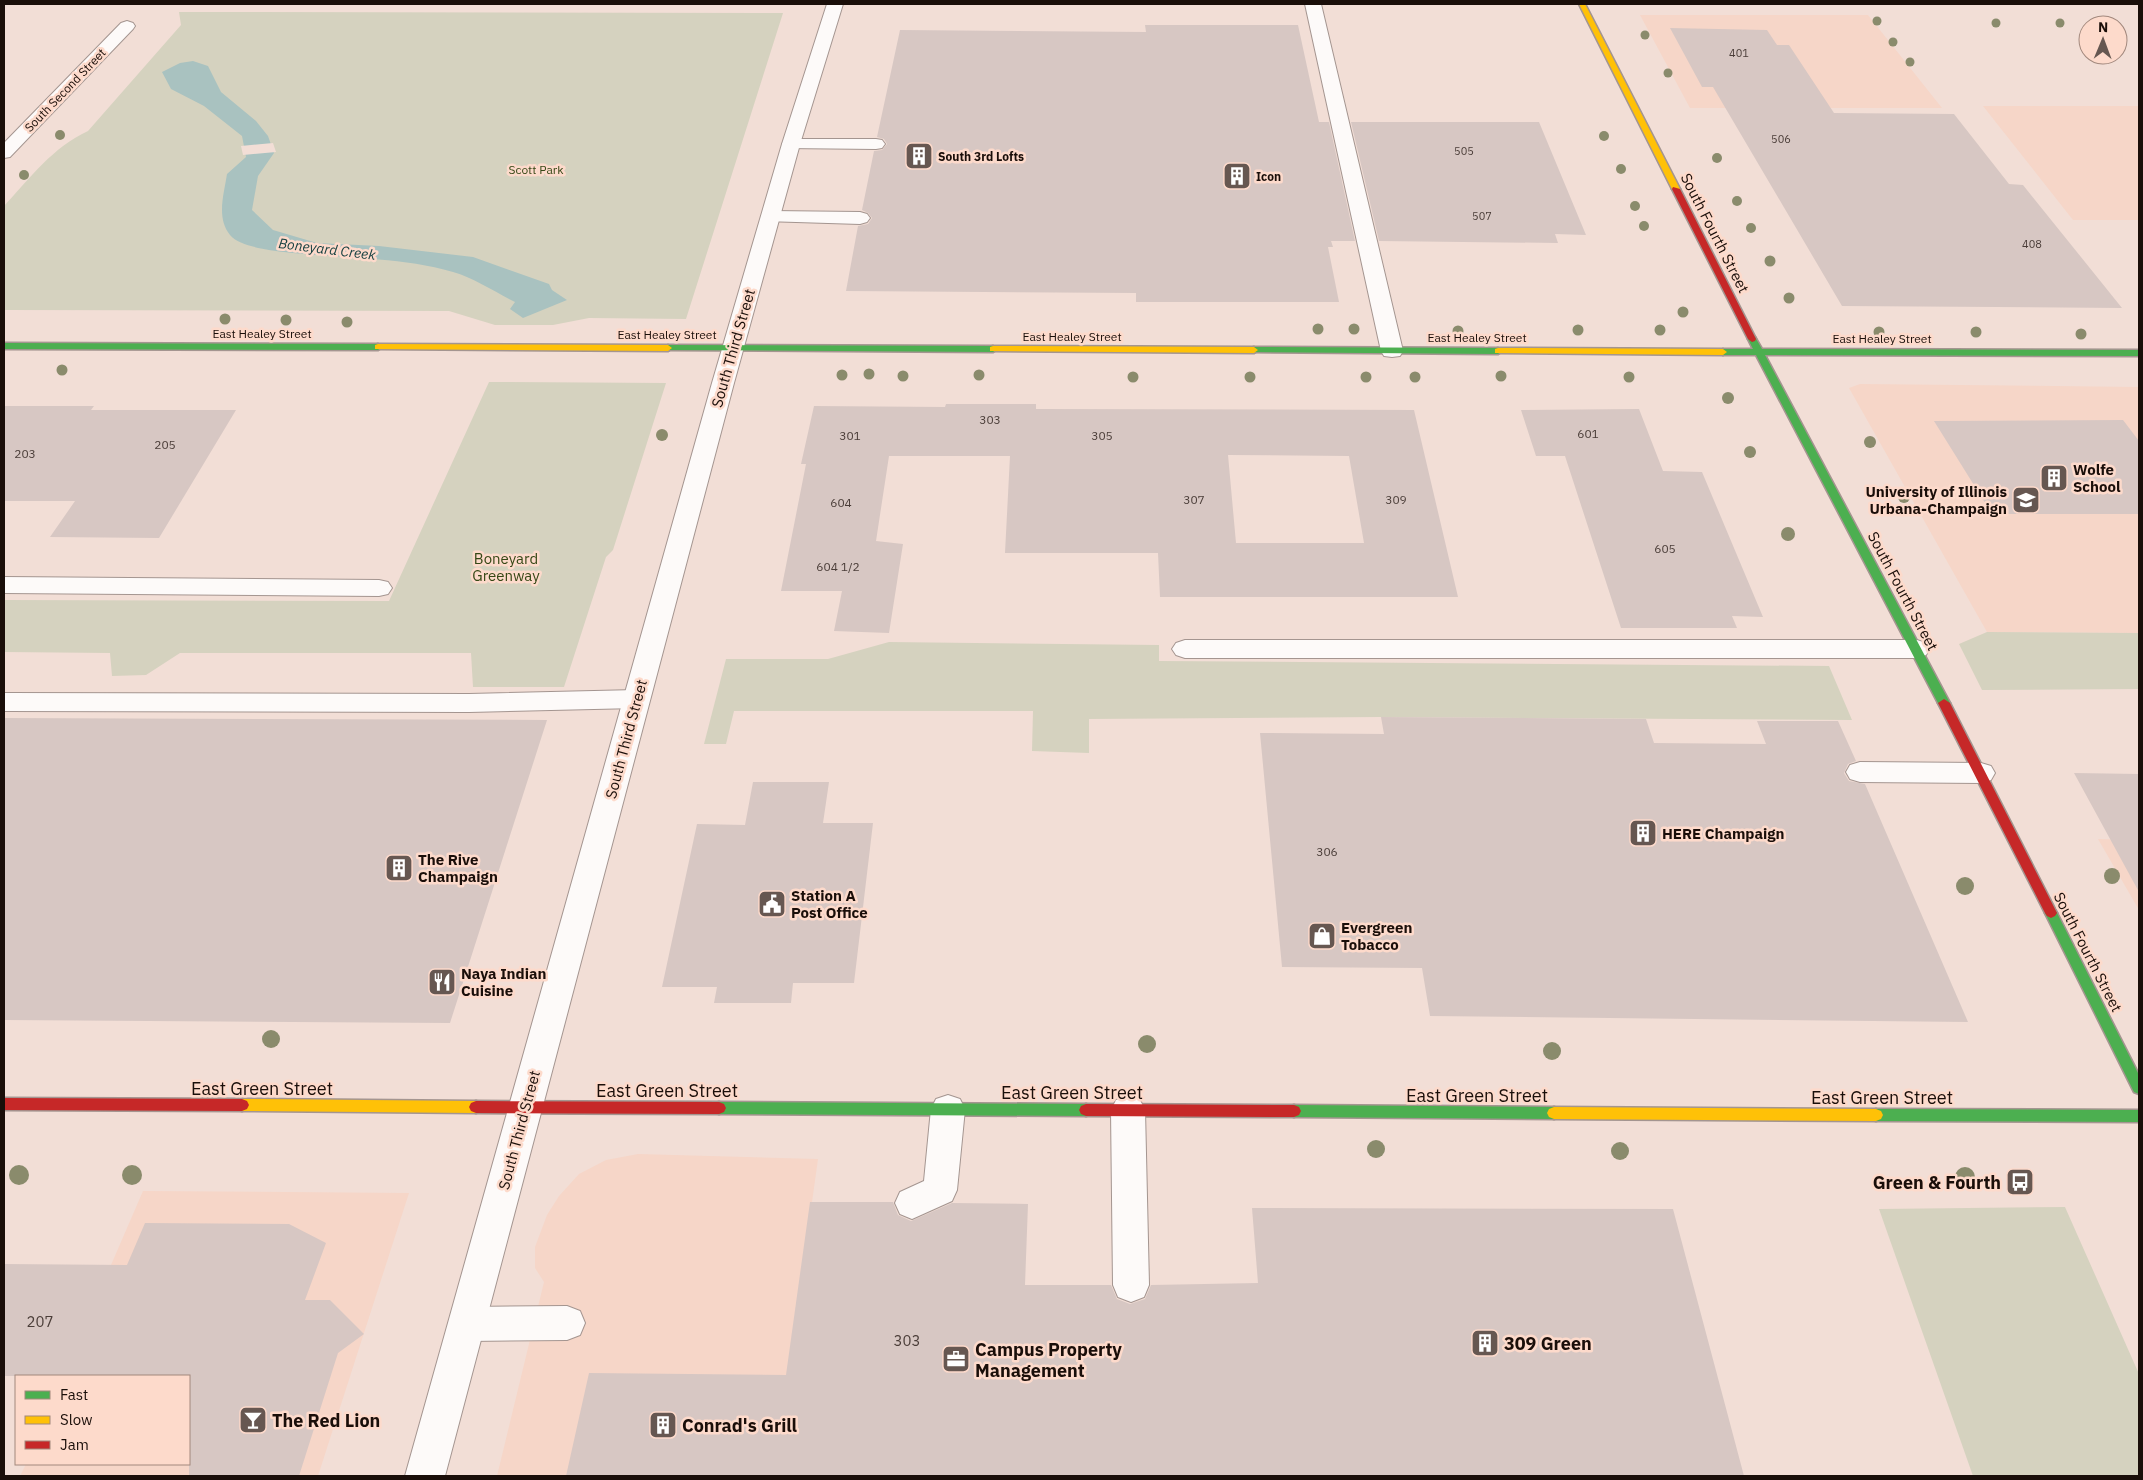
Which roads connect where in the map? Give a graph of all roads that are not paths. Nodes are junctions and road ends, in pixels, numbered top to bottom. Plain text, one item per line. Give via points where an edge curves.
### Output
1 (835, 4) edge
2 (1313, 4) edge
3 (1582, 4) edge
4 (127, 26) dead end
5 (791, 144) junction
6 (876, 144) dead end
7 (6, 149) edge
8 (771, 217) junction
9 (860, 218) dead end
10 (4, 346) edge
11 (733, 348) junction
12 (1392, 351) junction
13 (1759, 352) junction
14 (2139, 353) edge
15 (4, 585) edge
16 (379, 588) dead end
17 (1185, 649) dead end
18 (1917, 649) junction
19 (637, 699) junction
20 (4, 702) edge
21 (1860, 772) dead end
22 (1981, 773) junction
23 (2139, 1088) edge
24 (4, 1104) edge
25 (526, 1107) junction
26 (948, 1109) junction
27 (1128, 1110) junction
28 (2139, 1116) edge
29 (912, 1203) dead end
30 (1131, 1285) dead end
31 (567, 1323) dead end
32 (468, 1324) junction
33 (425, 1476) edge

1 - 5 street, South Third Street
2 - 12 street via 1373,226
3 - 13 street, South Fourth Street
4 - 7 street, South Second Street
5 - 6 street
5 - 8 street, South Third Street
8 - 9 street
8 - 11 street, South Third Street
10 - 11 street, East Healey Street
11 - 12 street, East Healey Street
11 - 19 street, South Third Street
12 - 13 street, East Healey Street
13 - 14 street, East Healey Street
13 - 18 street, South Fourth Street
15 - 16 street
17 - 18 street
18 - 22 street, South Fourth Street
19 - 20 street via 468,703
19 - 25 street, South Third Street
21 - 22 street
22 - 23 street, South Fourth Street
24 - 25 street, East Green Street
25 - 26 street, East Green Street
25 - 32 street, South Third Street
26 - 27 street, East Green Street
26 - 29 street via 940,1190
27 - 28 street, East Green Street
27 - 30 street
31 - 32 street
32 - 33 street, South Third Street

